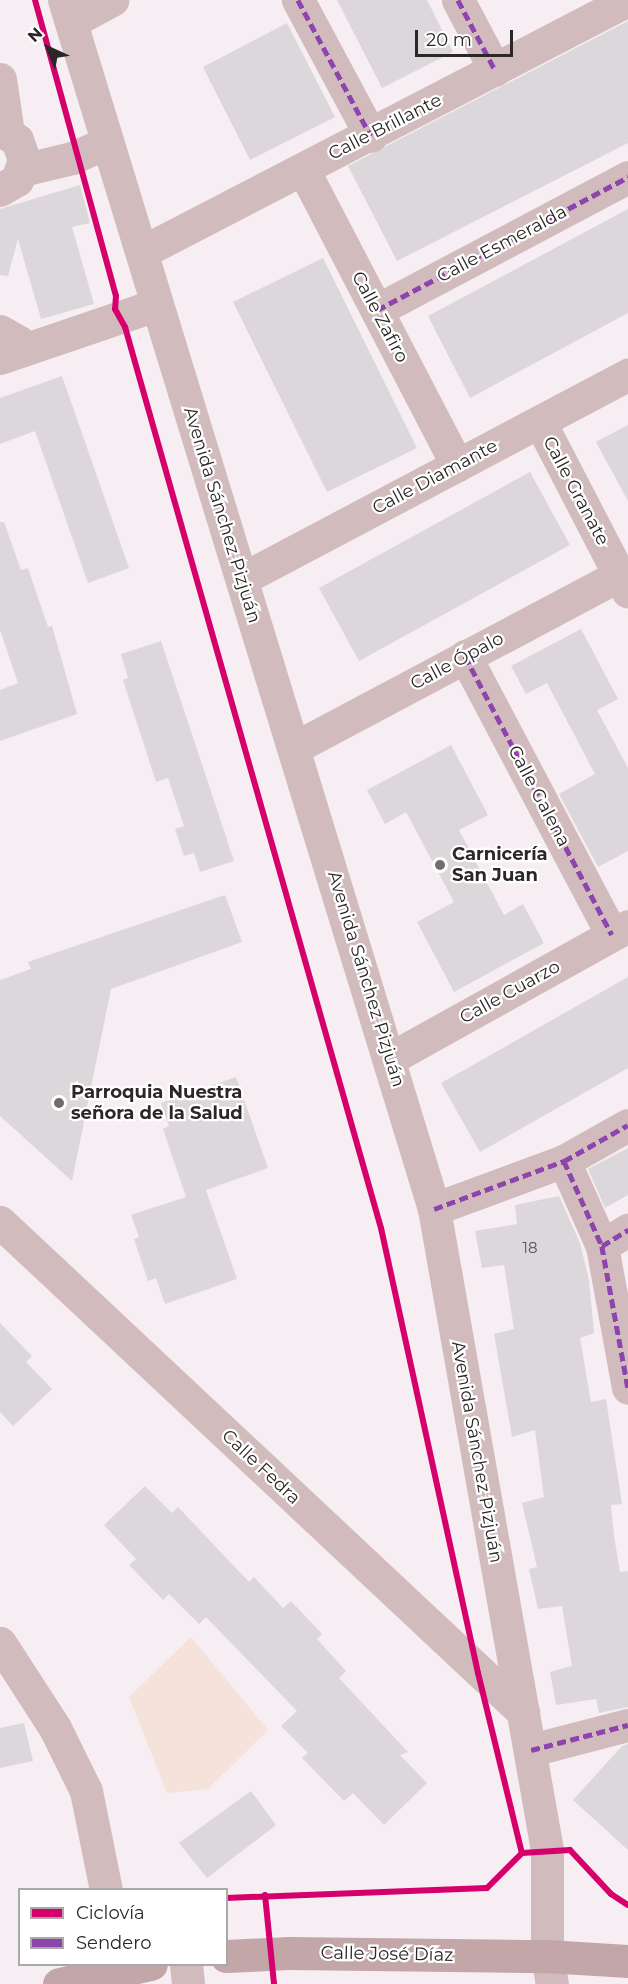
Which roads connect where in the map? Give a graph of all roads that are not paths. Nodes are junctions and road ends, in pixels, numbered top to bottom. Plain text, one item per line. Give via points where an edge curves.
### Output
1 (112, 0) edge
2 (298, 0) edge
3 (458, 0) edge
4 (628, 0) edge
5 (67, 11) edge
6 (495, 70) junction
7 (0, 79) edge
8 (4, 132) edge
9 (371, 136) junction
10 (106, 143) junction
11 (303, 169) junction
12 (628, 177) edge
13 (11, 180) edge
14 (142, 252) junction
15 (156, 305) junction
16 (377, 310) junction
17 (7, 347) edge
18 (628, 375) edge
19 (540, 422) junction
20 (458, 465) junction
21 (242, 579) junction
22 (624, 584) edge
23 (465, 656) junction
24 (294, 748) junction
25 (620, 931) edge
26 (391, 1058) junction
27 (628, 1125) edge
28 (564, 1161) junction
29 (434, 1209) junction
30 (0, 1222) edge
31 (615, 1238) edge
32 (628, 1388) edge
33 (0, 1643) edge
34 (523, 1712) junction
35 (628, 1725) edge
36 (531, 1749) junction
37 (106, 1888) edge
38 (228, 1956) edge
39 (628, 1961) edge
40 (132, 1966) edge
41 (186, 1966) edge
42 (549, 1970) edge
43 (58, 1984) edge
44 (188, 1984) edge

1 - 5 street
2 - 9 street
3 - 6 street
4 - 6 street, Calle Brillante
5 - 10 street, Avenida Sánchez Pizjuán
6 - 9 street, Calle Brillante
7 - 8 street
8 - 13 street via 22,149
9 - 11 street, Calle Brillante
10 - 13 street
10 - 14 street, Avenida Sánchez Pizjuán
11 - 14 street, Calle Brillante
11 - 16 street, Calle Zafiro
12 - 16 street, Calle Esmeralda
14 - 15 street, Avenida Sánchez Pizjuán
15 - 17 street
15 - 21 street, Avenida Sánchez Pizjuán
16 - 20 street, Calle Zafiro
18 - 19 street, Calle Diamante
19 - 20 street, Calle Diamante
19 - 22 street, Calle Granate
20 - 21 street, Calle Diamante
21 - 24 street, Avenida Sánchez Pizjuán
22 - 23 street, Calle Ópalo
23 - 24 street, Calle Ópalo
23 - 25 street, Calle Galena
24 - 26 street, Avenida Sánchez Pizjuán
25 - 26 street, Calle Cuarzo
26 - 29 street, Avenida Sánchez Pizjuán
27 - 28 street
28 - 29 street
28 - 31 street
29 - 34 street, Avenida Sánchez Pizjuán
30 - 34 street, Calle Fedra
31 - 32 street
33 - 37 street via 55,1728 86,1791
34 - 36 street, Avenida Sánchez Pizjuán
35 - 36 street
36 - 42 street, Avenida Sánchez Pizjuán via 547,1850
38 - 42 main road, Calle José Díaz via 290,1953
39 - 42 main road, Calle José Díaz
40 - 43 main road
41 - 44 street

